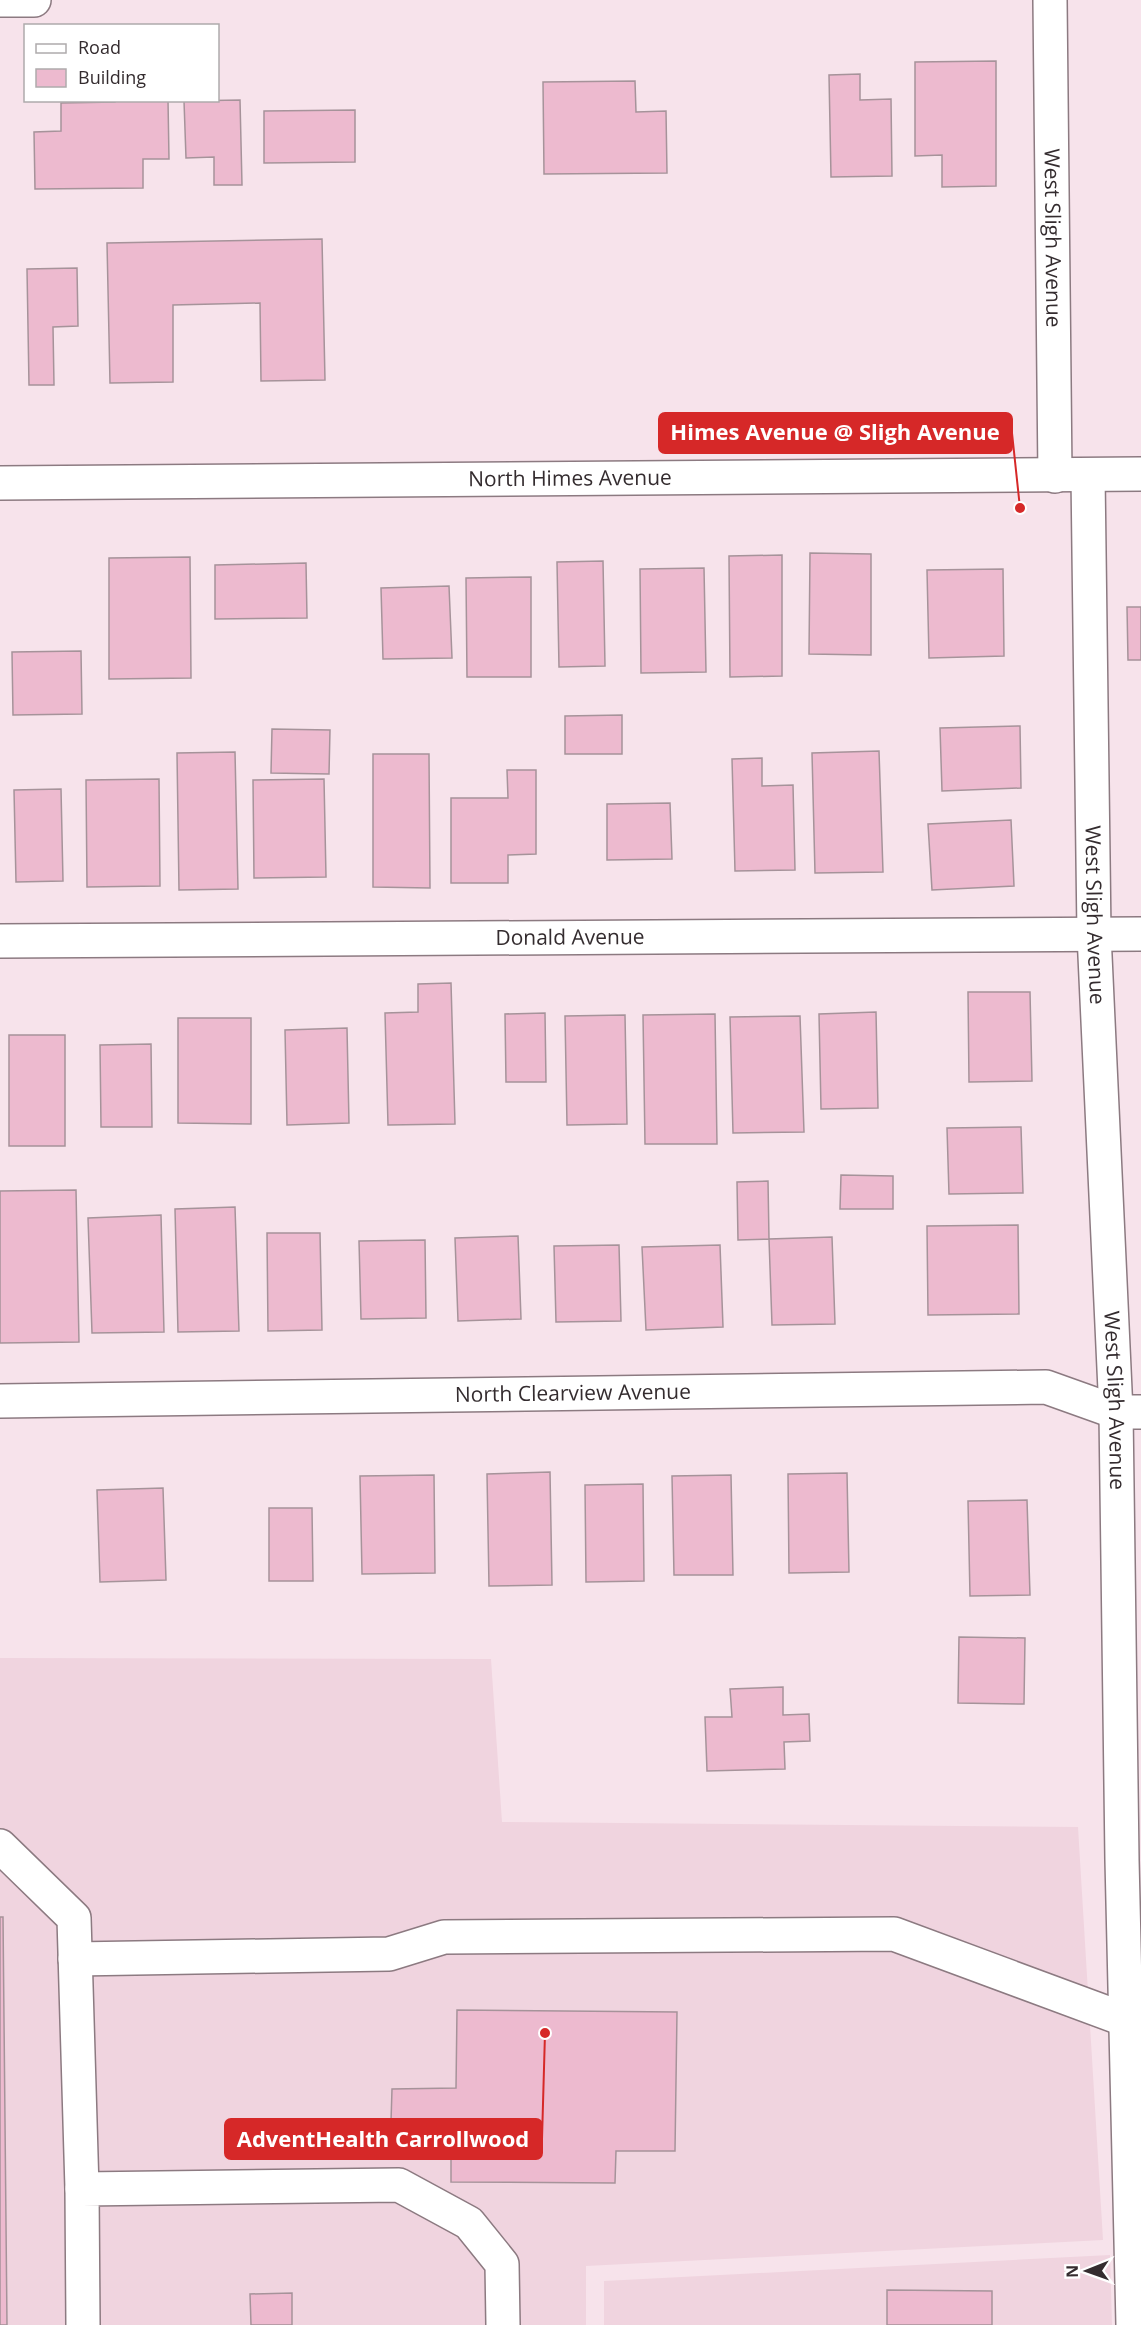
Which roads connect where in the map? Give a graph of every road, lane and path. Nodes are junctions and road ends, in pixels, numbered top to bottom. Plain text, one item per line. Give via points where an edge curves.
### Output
1 (0, 0) edge
2 (34, 0) edge
3 (1050, 0) edge
4 (1141, 474) edge
5 (1088, 475) junction
6 (1055, 476) junction
7 (0, 483) edge
8 (1094, 934) junction
9 (1141, 934) edge
10 (0, 941) edge
11 (0, 1401) edge
12 (1128, 1412) edge
13 (0, 1846) edge
14 (1131, 1860) edge
15 (75, 1959) junction
16 (1126, 2020) junction
17 (82, 2189) junction
18 (83, 2325) edge
19 (503, 2325) edge
20 (1134, 2325) edge

1 - 2 street
3 - 6 street, West Sligh Avenue
4 - 5 street, North Himes Avenue
5 - 6 street, North Himes Avenue
5 - 8 street, West Sligh Avenue
6 - 7 street, North Himes Avenue
8 - 9 street, Donald Avenue
8 - 10 street, Donald Avenue
8 - 12 street, West Sligh Avenue
11 - 12 street, North Clearview Avenue via 1046,1388
12 - 14 street, West Sligh Avenue
13 - 15 street via 74,1918
14 - 16 street, West Sligh Avenue
15 - 16 street via 389,1954 444,1937 894,1934
15 - 17 street
16 - 20 street, West Sligh Avenue
17 - 18 street
17 - 19 street via 399,2185 469,2223 502,2264

